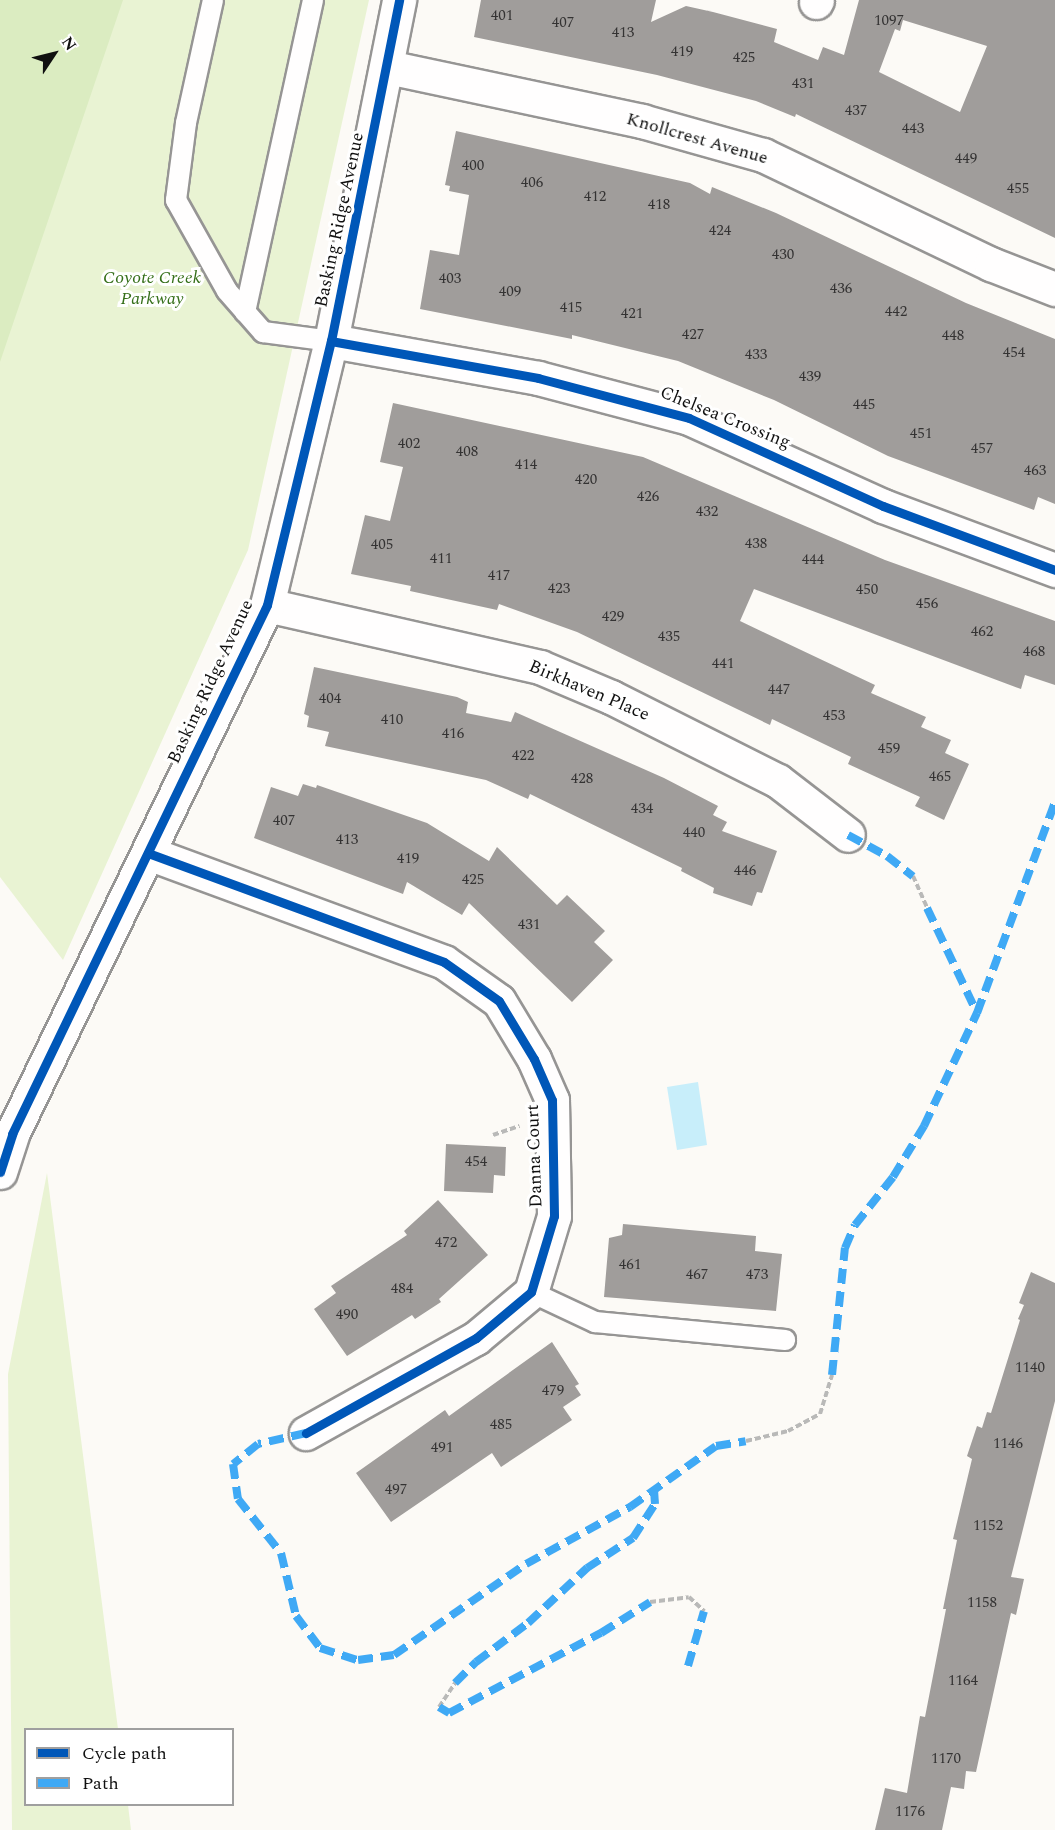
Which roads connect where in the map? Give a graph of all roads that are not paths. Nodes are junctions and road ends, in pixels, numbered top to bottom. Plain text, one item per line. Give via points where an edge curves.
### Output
1 (213, 0) edge
2 (313, 0) edge
3 (399, 0) edge
4 (388, 68) junction
5 (1055, 289) edge
6 (245, 312) junction
7 (331, 341) junction
8 (1055, 570) edge
9 (267, 606) junction
10 (848, 835) dead end
11 (148, 853) junction
12 (0, 1172) edge
13 (531, 1292) junction
14 (785, 1340) dead end
15 (306, 1433) dead end

1 - 6 lane via 186,123 176,200 227,291
2 - 6 lane
3 - 4 street, Basking Ridge Avenue
4 - 5 street, Knollcrest Avenue via 642,121 763,155 991,264
4 - 7 street, Basking Ridge Avenue
6 - 7 lane via 263,332
7 - 8 street, Chelsea Crossing via 538,378 680,415 741,438 883,506
7 - 9 street, Basking Ridge Avenue
9 - 10 street, Birkhaven Place via 540,667 611,697 778,781
9 - 11 street, Basking Ridge Avenue
11 - 12 street, Basking Ridge Avenue via 12,1134
11 - 13 street, Danna Court via 444,962 499,1001 534,1059 552,1100 554,1216
13 - 14 lane via 595,1322
13 - 15 street via 476,1338

